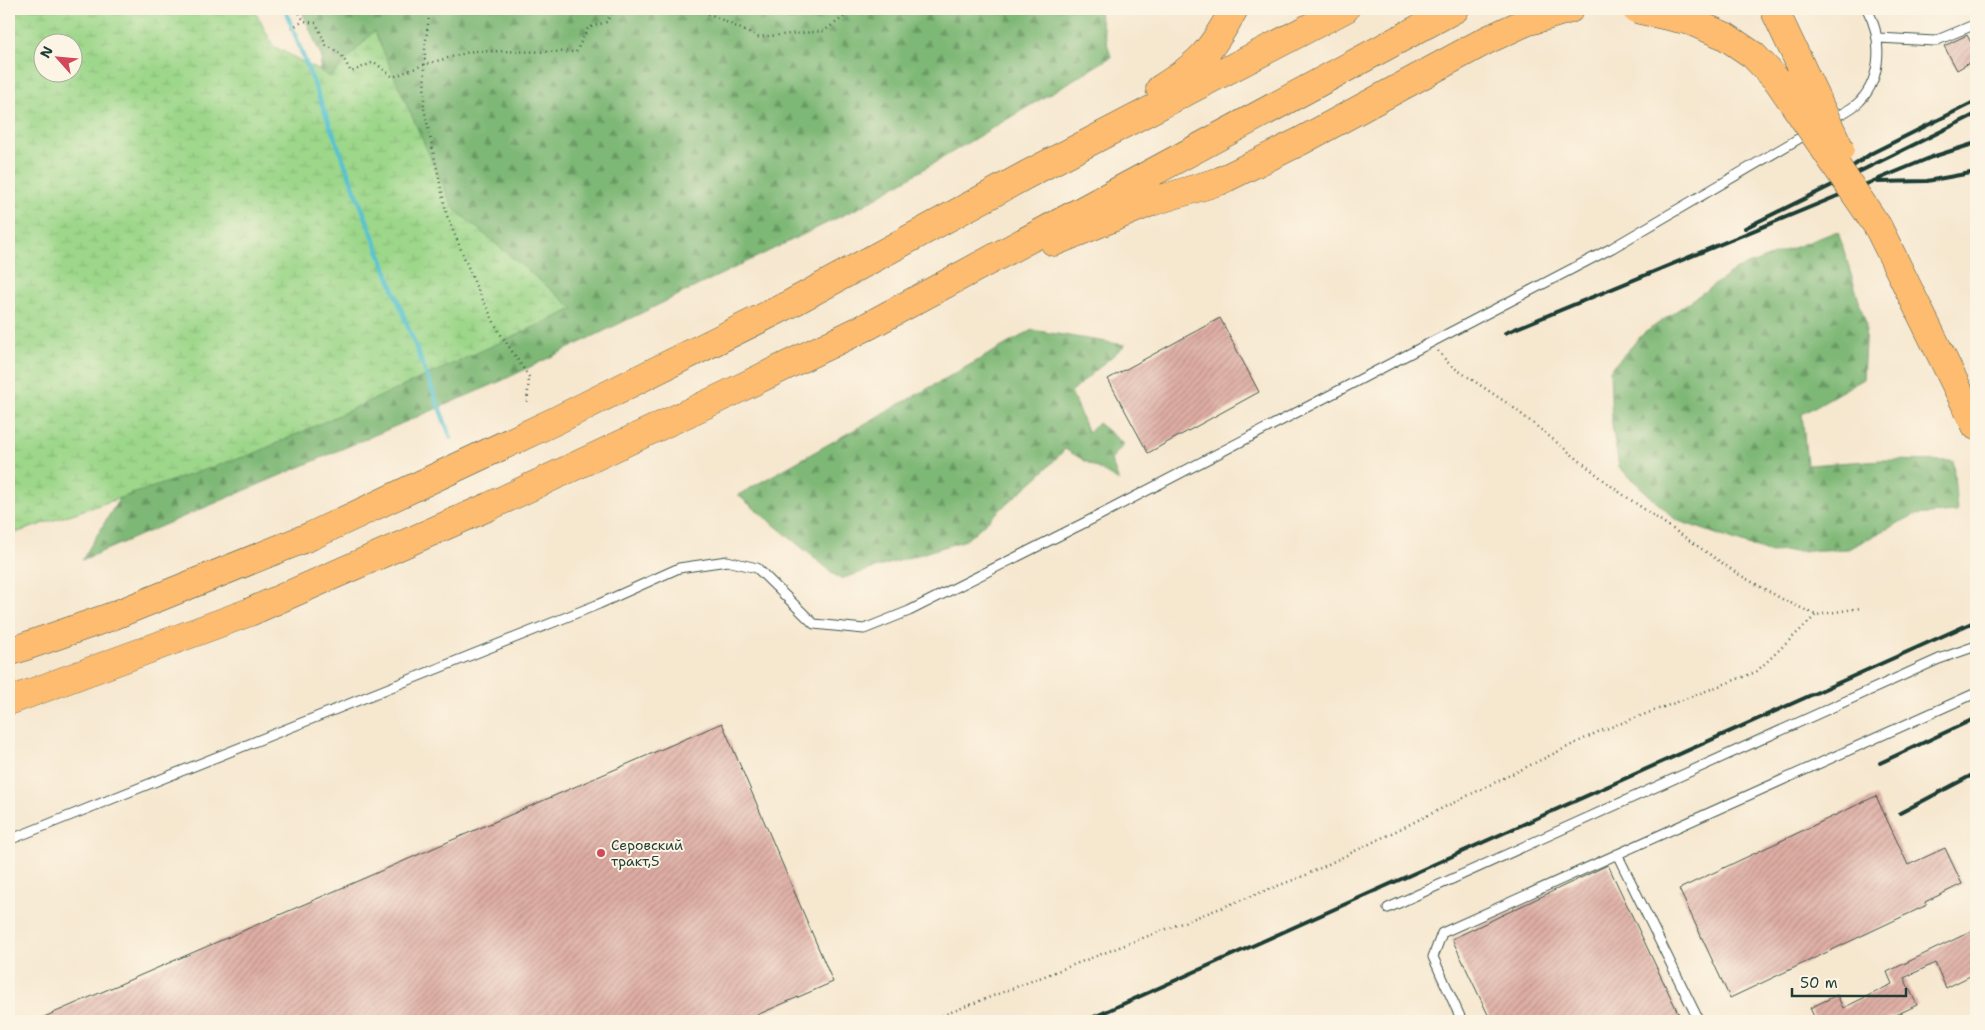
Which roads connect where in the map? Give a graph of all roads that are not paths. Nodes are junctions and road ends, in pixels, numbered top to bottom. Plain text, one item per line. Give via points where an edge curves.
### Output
1 (1234, 9) edge
2 (1345, 9) edge
3 (1455, 9) edge
4 (1570, 9) edge
5 (1636, 9) edge
6 (1774, 9) edge
7 (1867, 9) edge
8 (1976, 24) edge
9 (1878, 38) junction
10 (1028, 174) junction
11 (1878, 227) junction
12 (868, 326) junction
13 (1976, 426) edge
14 (1976, 646) edge
15 (9, 652) edge
16 (1976, 693) edge
17 (9, 701) edge
18 (9, 840) edge
19 (1617, 854) junction
20 (1388, 908) dead end
21 (1462, 1021) edge
22 (1699, 1021) edge

1 - 10 main road via 1211,49 1190,70
2 - 10 main road
3 - 12 main road
4 - 12 main road via 1526,22 1487,40 1220,181 1134,209 1049,244
5 - 11 main road, bridge via 1690,21 1725,36 1753,55 1778,81
6 - 11 main road, bridge
7 - 9 lane
8 - 9 lane via 1935,41
9 - 18 lane via 1872,81 1859,103 1612,248 909,611 864,629 814,624 757,568 727,561 679,568 599,604
10 - 15 main road via 788,305 555,421 311,536 110,617
11 - 13 main road
12 - 17 main road via 488,507 250,612
14 - 20 lane via 1912,671
16 - 19 lane
19 - 21 lane via 1442,933 1433,957
19 - 22 lane

